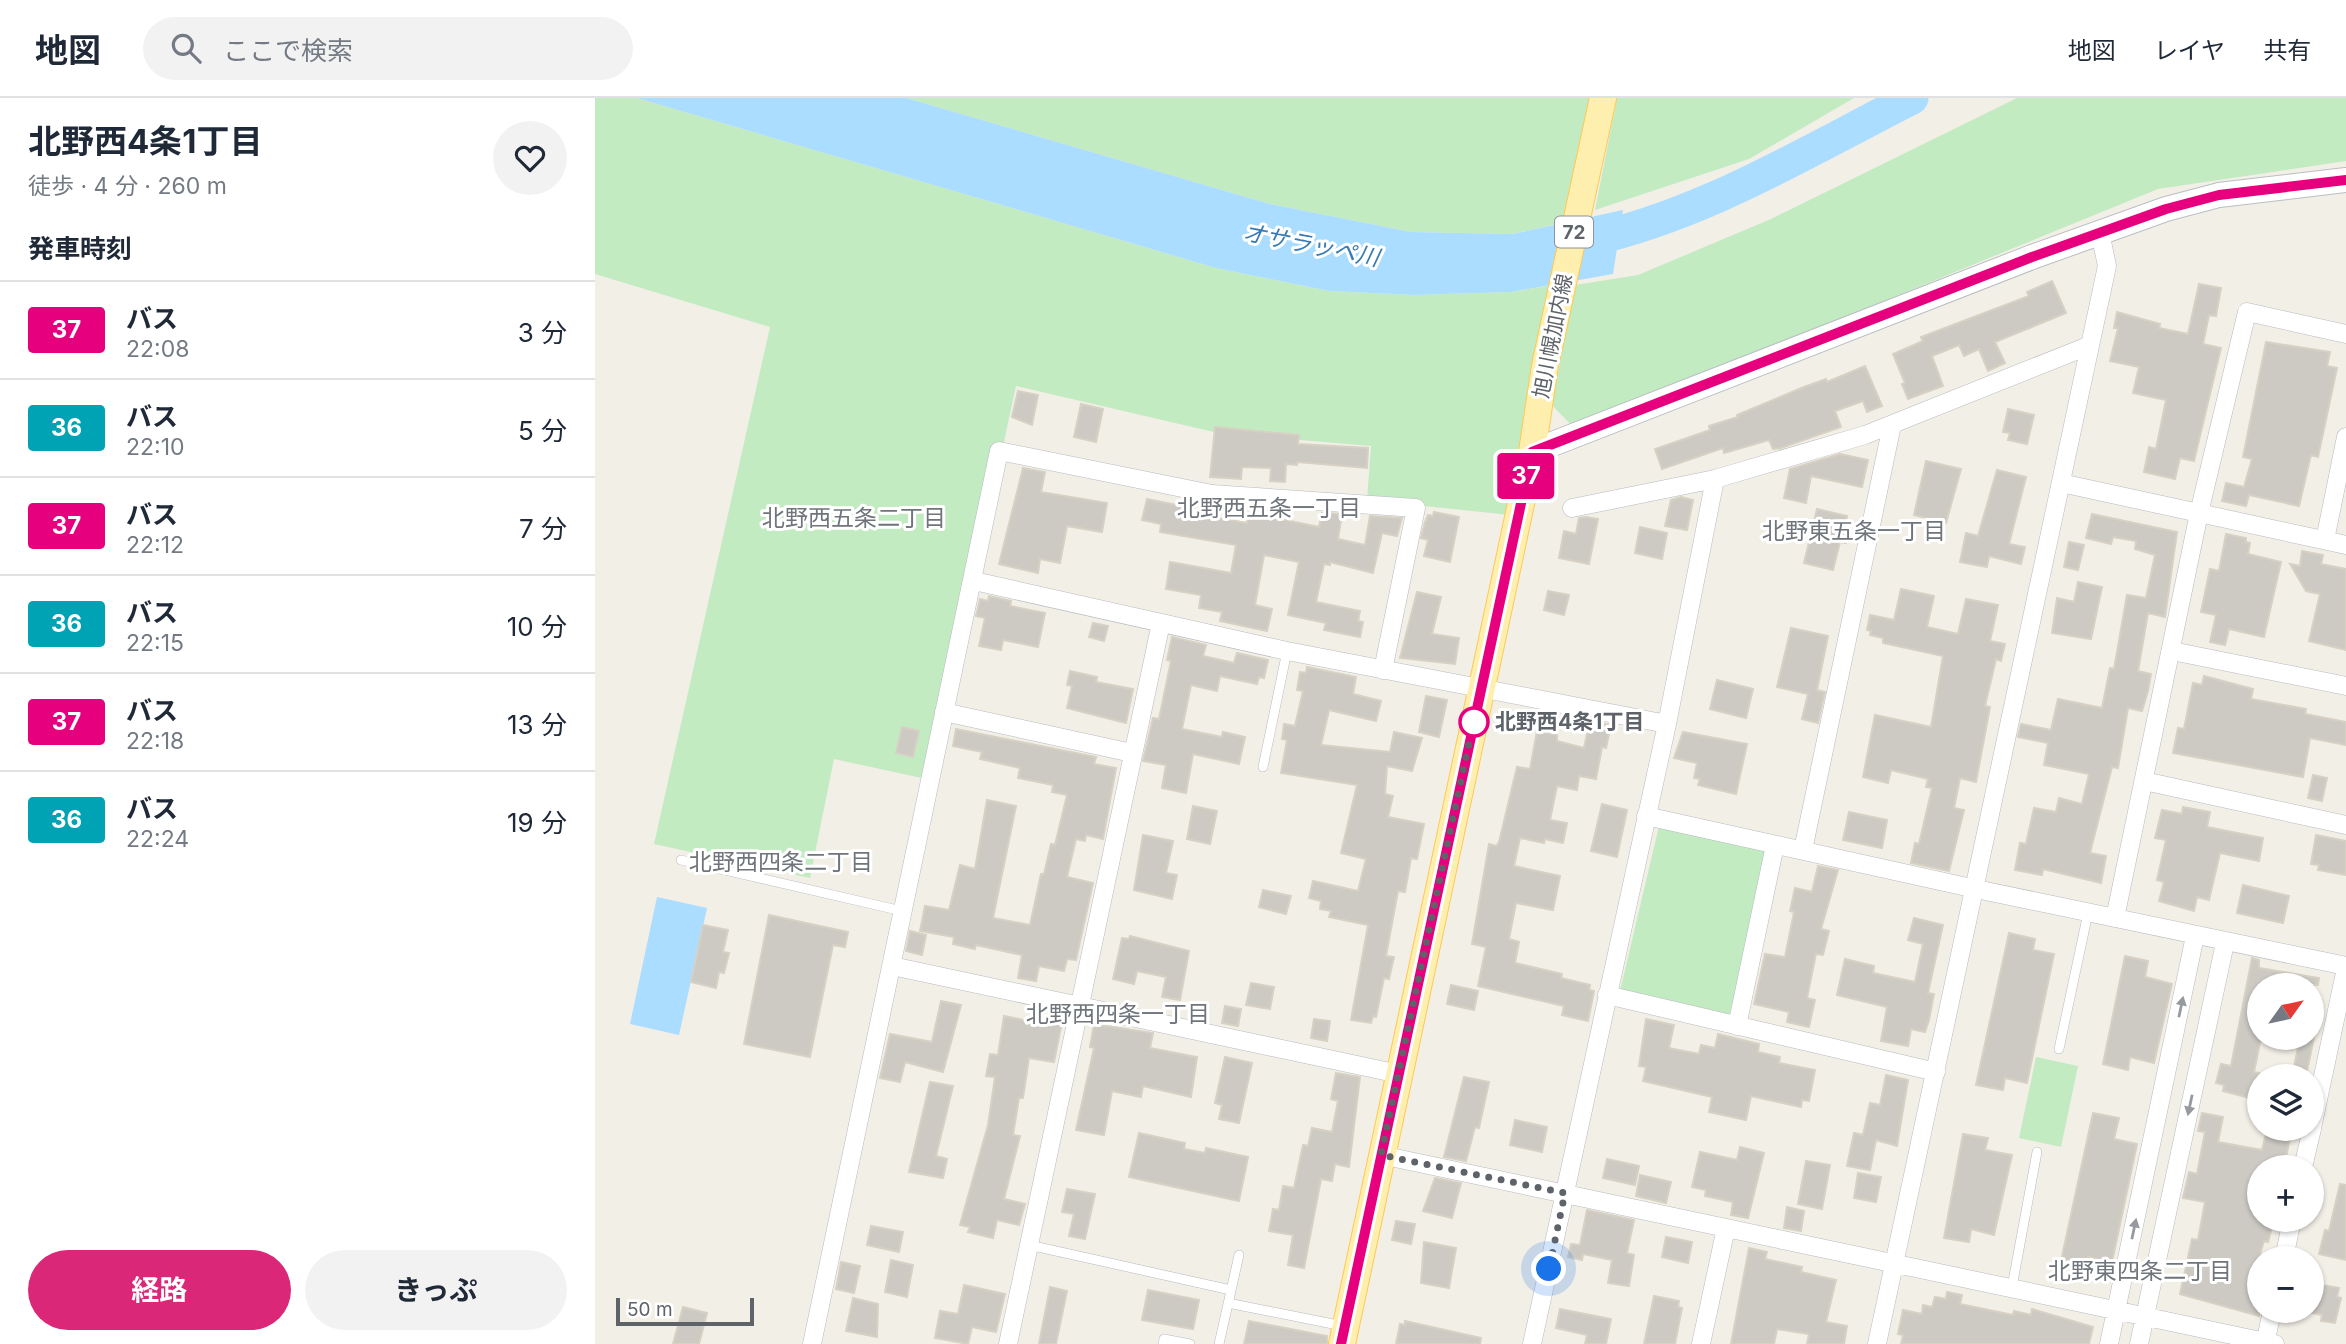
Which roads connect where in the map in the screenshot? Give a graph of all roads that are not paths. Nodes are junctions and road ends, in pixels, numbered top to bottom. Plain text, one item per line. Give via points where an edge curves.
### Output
1 (1603, 98) edge
2 (2346, 180) edge
3 (2100, 232) junction
4 (2346, 334) edge
5 (2088, 346) junction
6 (1892, 425) junction
7 (2346, 437) edge
8 (1532, 452) junction
9 (1715, 479) junction
10 (2061, 483) junction
11 (1572, 508) dead end
12 (2199, 513) junction
13 (2325, 540) junction
14 (2346, 545) edge
15 (974, 582) junction
16 (1161, 623) junction
17 (1287, 650) junction
18 (2172, 651) junction
19 (1383, 670) junction
20 (2346, 687) edge
21 (1481, 689) junction
22 (944, 712) junction
23 (1667, 724) junction
24 (1132, 753) junction
25 (1263, 768) dead end
26 (2144, 781) junction
27 (1646, 816) junction
28 (2346, 825) edge
29 (1775, 845) junction
30 (1803, 850) junction
31 (681, 860) dead end
32 (1976, 889) junction
33 (902, 911) junction
34 (2088, 913) junction
35 (2115, 918) junction
36 (2195, 936) junction
37 (2225, 943) junction
38 (892, 966) junction
39 (2346, 967) edge
40 (1607, 995) junction
41 (1078, 1005) junction
42 (1737, 1026) junction
43 (2059, 1049) dead end
44 (2324, 1071) edge
45 (1936, 1072) junction
46 (1399, 1074) junction
47 (2036, 1152) dead end
48 (1381, 1155) junction
49 (1565, 1193) junction
50 (1726, 1227) junction
51 (1029, 1245) junction
52 (1239, 1255) dead end
53 (1894, 1263) junction
54 (2012, 1287) junction
55 (1231, 1290) junction
56 (1228, 1303) junction
57 (2117, 1309) junction
58 (2145, 1316) junction
59 (2272, 1323) edge
60 (1343, 1335) edge
61 (2269, 1343) edge
62 (812, 1344) edge
63 (1008, 1344) edge
64 (1163, 1344) edge
65 (1189, 1344) edge
66 (1219, 1344) edge
67 (1532, 1344) edge
68 (1701, 1344) edge
69 (1877, 1344) edge
70 (2109, 1344) edge
71 (2139, 1344) edge

1 - 8 main road, 旭川幌加内線 / 72 via 1545,366
2 - 3 street via 2219,195
3 - 5 street via 2107,265
3 - 8 street
4 - 12 street via 2247,312
5 - 6 street
5 - 10 street
6 - 9 street
6 - 30 street
7 - 13 street
8 - 21 main road, 72
9 - 11 street
9 - 23 street
10 - 12 street
10 - 32 street
12 - 13 street
12 - 18 street
13 - 14 street
15 - 16 street
15 - 19 street via 999,451 1212,494 1416,508
15 - 22 street
16 - 17 street
16 - 24 street
17 - 19 street
17 - 25 lane
18 - 20 street
18 - 26 street
19 - 21 street
21 - 23 street
21 - 46 main road, 72
22 - 24 street
22 - 33 street
23 - 27 street
24 - 41 street
26 - 28 street
26 - 35 street
27 - 29 street
27 - 40 street
29 - 30 street
29 - 42 street
30 - 32 street
31 - 33 lane
32 - 34 street
32 - 45 street
33 - 38 street
34 - 35 street
34 - 43 lane
35 - 36 street
36 - 37 street
57 -> 36 street
37 - 39 street
37 -> 58 street
38 - 41 street
38 - 62 street
39 - 44 street
40 - 42 street
40 - 49 street
41 - 46 street
41 - 51 street
42 - 45 street
45 - 53 street
46 - 48 main road, 72
47 - 54 lane
48 - 49 street
48 - 60 main road, 72
49 - 50 street
49 - 67 street
50 - 53 street
50 - 68 street
51 - 55 lane
51 - 63 street
52 - 55 lane
53 - 54 street
53 - 69 street
54 - 57 street
55 - 56 lane
56 - 60 lane
56 - 66 lane
57 - 58 street
57 - 70 street
58 - 61 street
58 - 71 street
59 - 61 street
64 - 65 lane via 1164,1339

